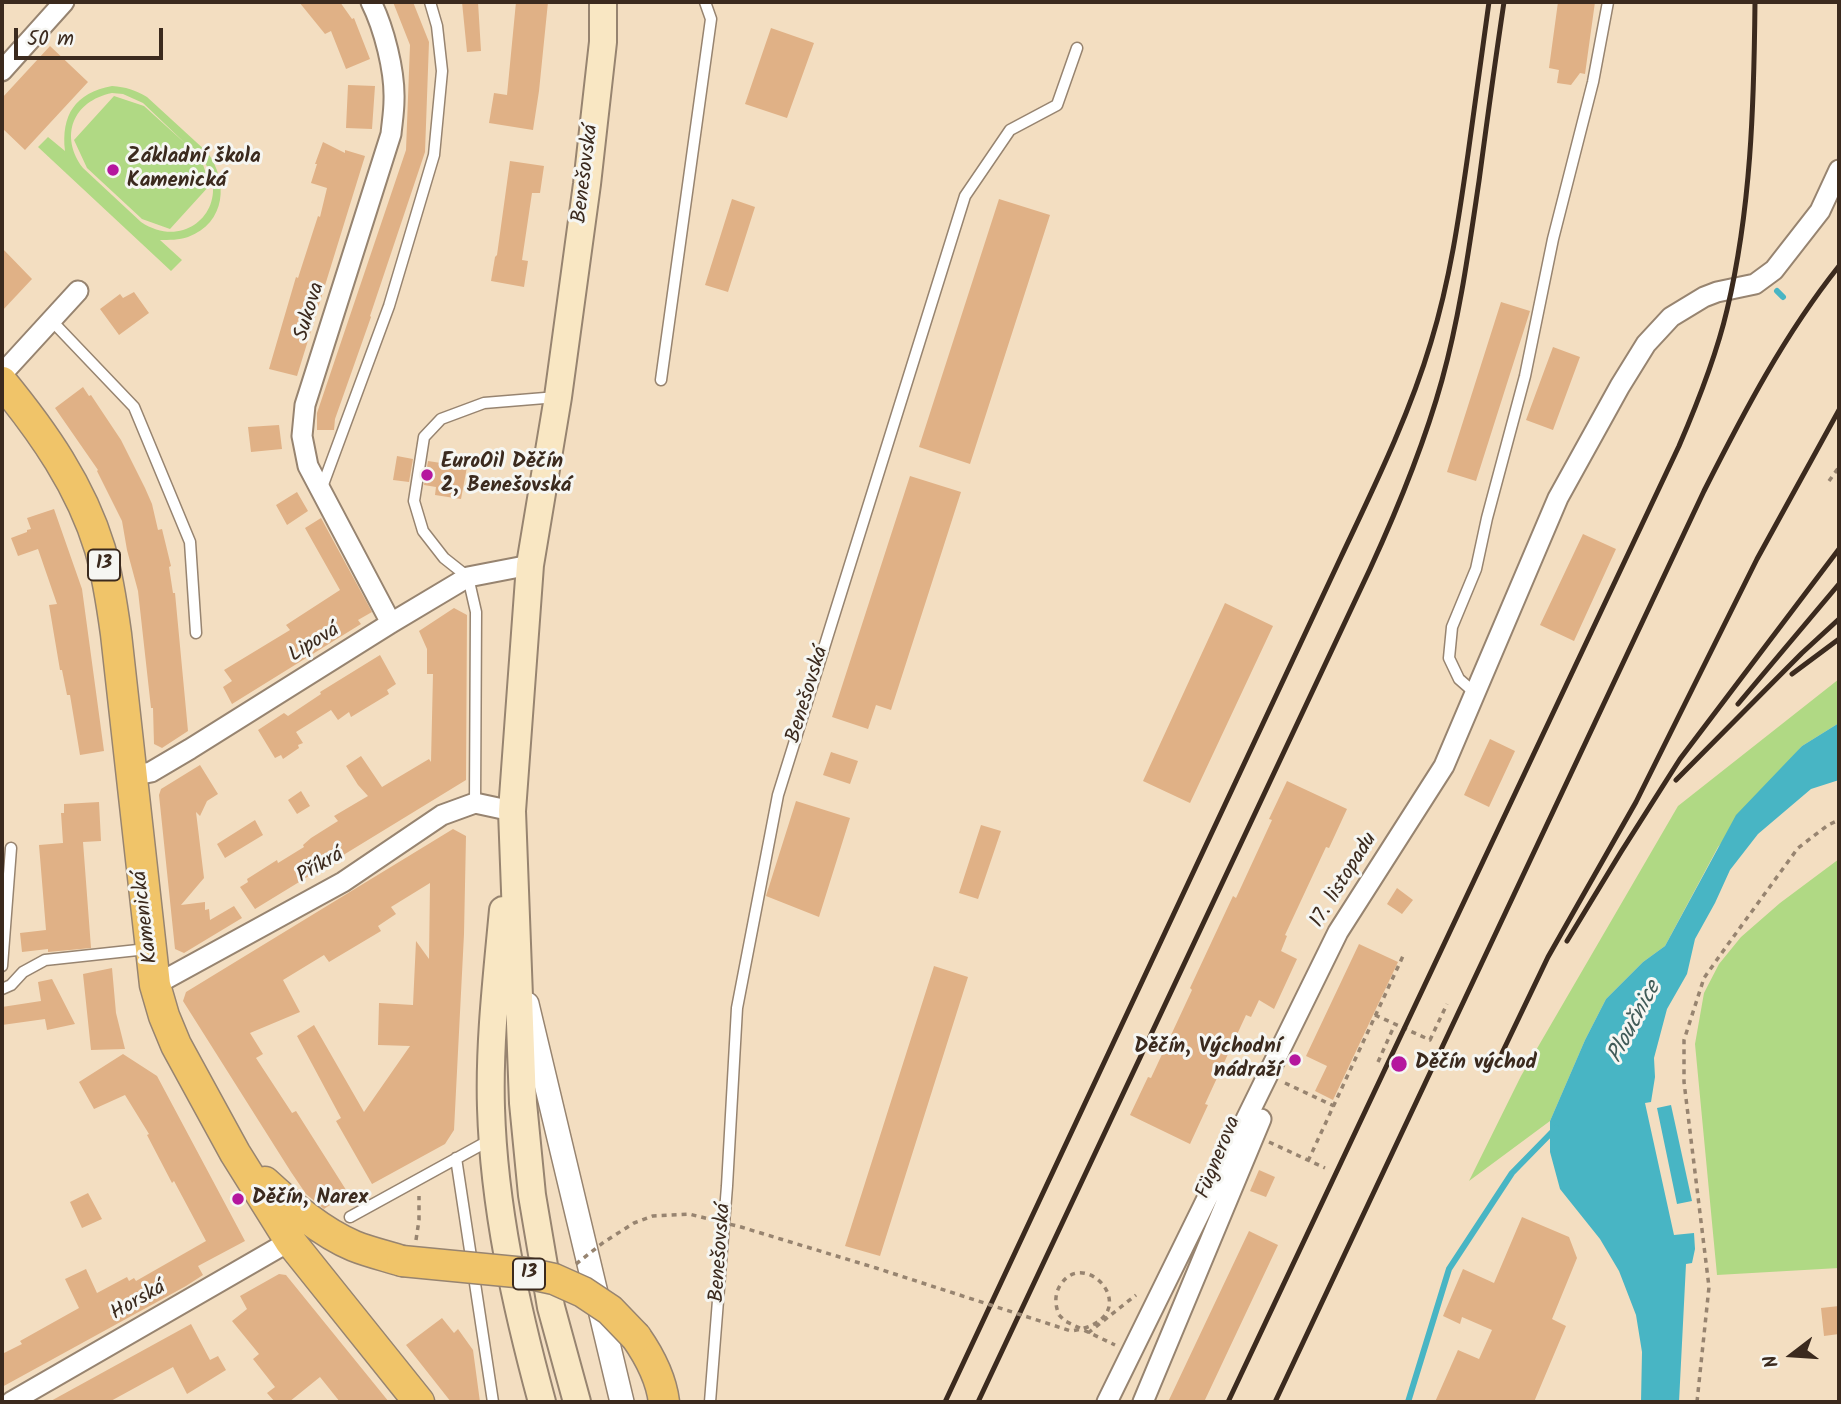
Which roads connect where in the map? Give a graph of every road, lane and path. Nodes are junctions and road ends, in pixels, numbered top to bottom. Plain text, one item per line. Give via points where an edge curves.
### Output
1 (64, 2) edge
2 (371, 2) edge
3 (430, 2) edge
4 (603, 2) edge
5 (705, 2) edge
6 (1608, 2) edge
7 (1077, 48) dead end
8 (2, 71) edge
9 (1839, 170) edge
10 (78, 290) dead end
11 (51, 320) junction
12 (2, 374) edge
13 (660, 380) dead end
14 (2, 382) edge
15 (558, 397) junction
16 (1839, 467) edge
17 (1829, 481) dead end
18 (321, 490) junction
19 (530, 565) junction
20 (468, 577) junction
21 (391, 623) junction
22 (196, 633) dead end
23 (1475, 692) junction
24 (131, 776) junction
25 (475, 803) junction
26 (512, 811) junction
27 (1839, 820) edge
28 (11, 848) dead end
29 (1338, 932) junction
30 (151, 949) junction
31 (1403, 957) dead end
32 (2, 966) edge
33 (519, 972) junction
34 (155, 985) junction
35 (2, 989) edge
36 (1447, 1004) dead end
37 (1376, 1015) junction
38 (1395, 1024) junction
39 (1378, 1062) dead end
40 (1277, 1080) junction
41 (1334, 1106) junction
42 (1254, 1135) junction
43 (493, 1138) junction
44 (235, 1153) junction
45 (456, 1158) junction
46 (1308, 1161) junction
47 (1325, 1168) dead end
48 (418, 1179) junction
49 (349, 1217) dead end
50 (290, 1241) junction
51 (409, 1251) junction
52 (568, 1270) dead end
53 (1142, 1290) dead end
54 (1088, 1333) junction
55 (1132, 1352) junction
56 (11, 1402) edge
57 (419, 1402) edge
58 (493, 1402) edge
59 (542, 1402) edge
60 (577, 1402) edge
61 (622, 1402) edge
62 (664, 1402) edge
63 (710, 1402) edge
64 (1107, 1402) edge
65 (1143, 1402) edge
66 (1697, 1402) edge

1 - 8 street
2 - 18 street, Sukova via 389,60 394,99 391,134 305,405 302,436 308,466
3 - 18 lane via 442,71 434,155 389,306
4 - 15 main road, Benešovská via 587,184
5 - 13 lane via 711,19
6 - 23 lane via 1525,376 1476,569 1452,627 1448,658 1458,679
7 - 63 lane, Benešovská via 1057,105 1010,130 965,196 778,795 737,1008
9 - 23 street, 17. listopadu via 1819,211 1774,271 1755,284 1704,297 1671,317 1646,344 1558,498
10 - 11 street
11 - 12 street
11 - 22 lane via 134,407 190,542
14 - 24 main road, Kamenická / 13 via 60,461 100,548 109,584
15 - 19 main road, Benešovská
15 - 20 lane via 484,403 441,419 424,437 415,502 423,531 444,558
16 - 17 path
18 - 21 street, Sukova
19 - 20 street, Lipová
19 - 26 main road, Benešovská
20 - 21 street, Lipová
20 - 25 lane via 476,612
21 - 24 street, Lipová via 151,772
23 - 29 street, 17. listopadu via 1444,766
24 - 30 main road, Kamenická / 13
25 - 26 street
25 - 34 street, Příkrá via 442,815 343,882
26 - 33 main road, Benešovská
26 - 43 main road via 494,1010
27 - 66 path via 1798,848 1704,978 1684,1040 1684,1082 1709,1287
28 - 32 lane
29 - 40 street, Fügnerova
29 - 55 street, 17. listopadu
30 - 34 main road, Kamenická / 13
30 - 35 lane via 46,960
31 - 37 path
33 - 60 main road, Benešovská via 523,1103 532,1195 551,1307
33 - 61 street, Benešovská
34 - 44 main road, Kamenická / 13 via 176,1045
36 - 38 path via 1430,1040
37 - 38 path
37 - 41 path
38 - 39 path
40 - 41 path
40 - 42 street, Fügnerova
41 - 46 path
42 - 46 path
42 - 65 street, Fügnerova
43 - 45 lane
43 - 59 main road via 506,1249
44 - 50 main road, Kamenická / 13
44 - 51 main road, 13 via 290,1205 353,1246
45 - 48 lane
45 - 58 lane
46 - 47 path
48 - 49 lane
48 - 51 path via 419,1220
50 - 56 street, Horská
50 - 57 main road, Kamenická / 13
51 - 62 main road, 13, bridge via 554,1279 583,1292 610,1310 636,1337 648,1354
52 - 54 path, bridge via 634,1223 653,1216 689,1214 1071,1331 1090,1327 1105,1316 1109,1299 1104,1285 1090,1275 1064,1280 1056,1299 1059,1315 1065,1321
53 - 54 path
54 - 55 path
55 - 64 street, 17. listopadu

